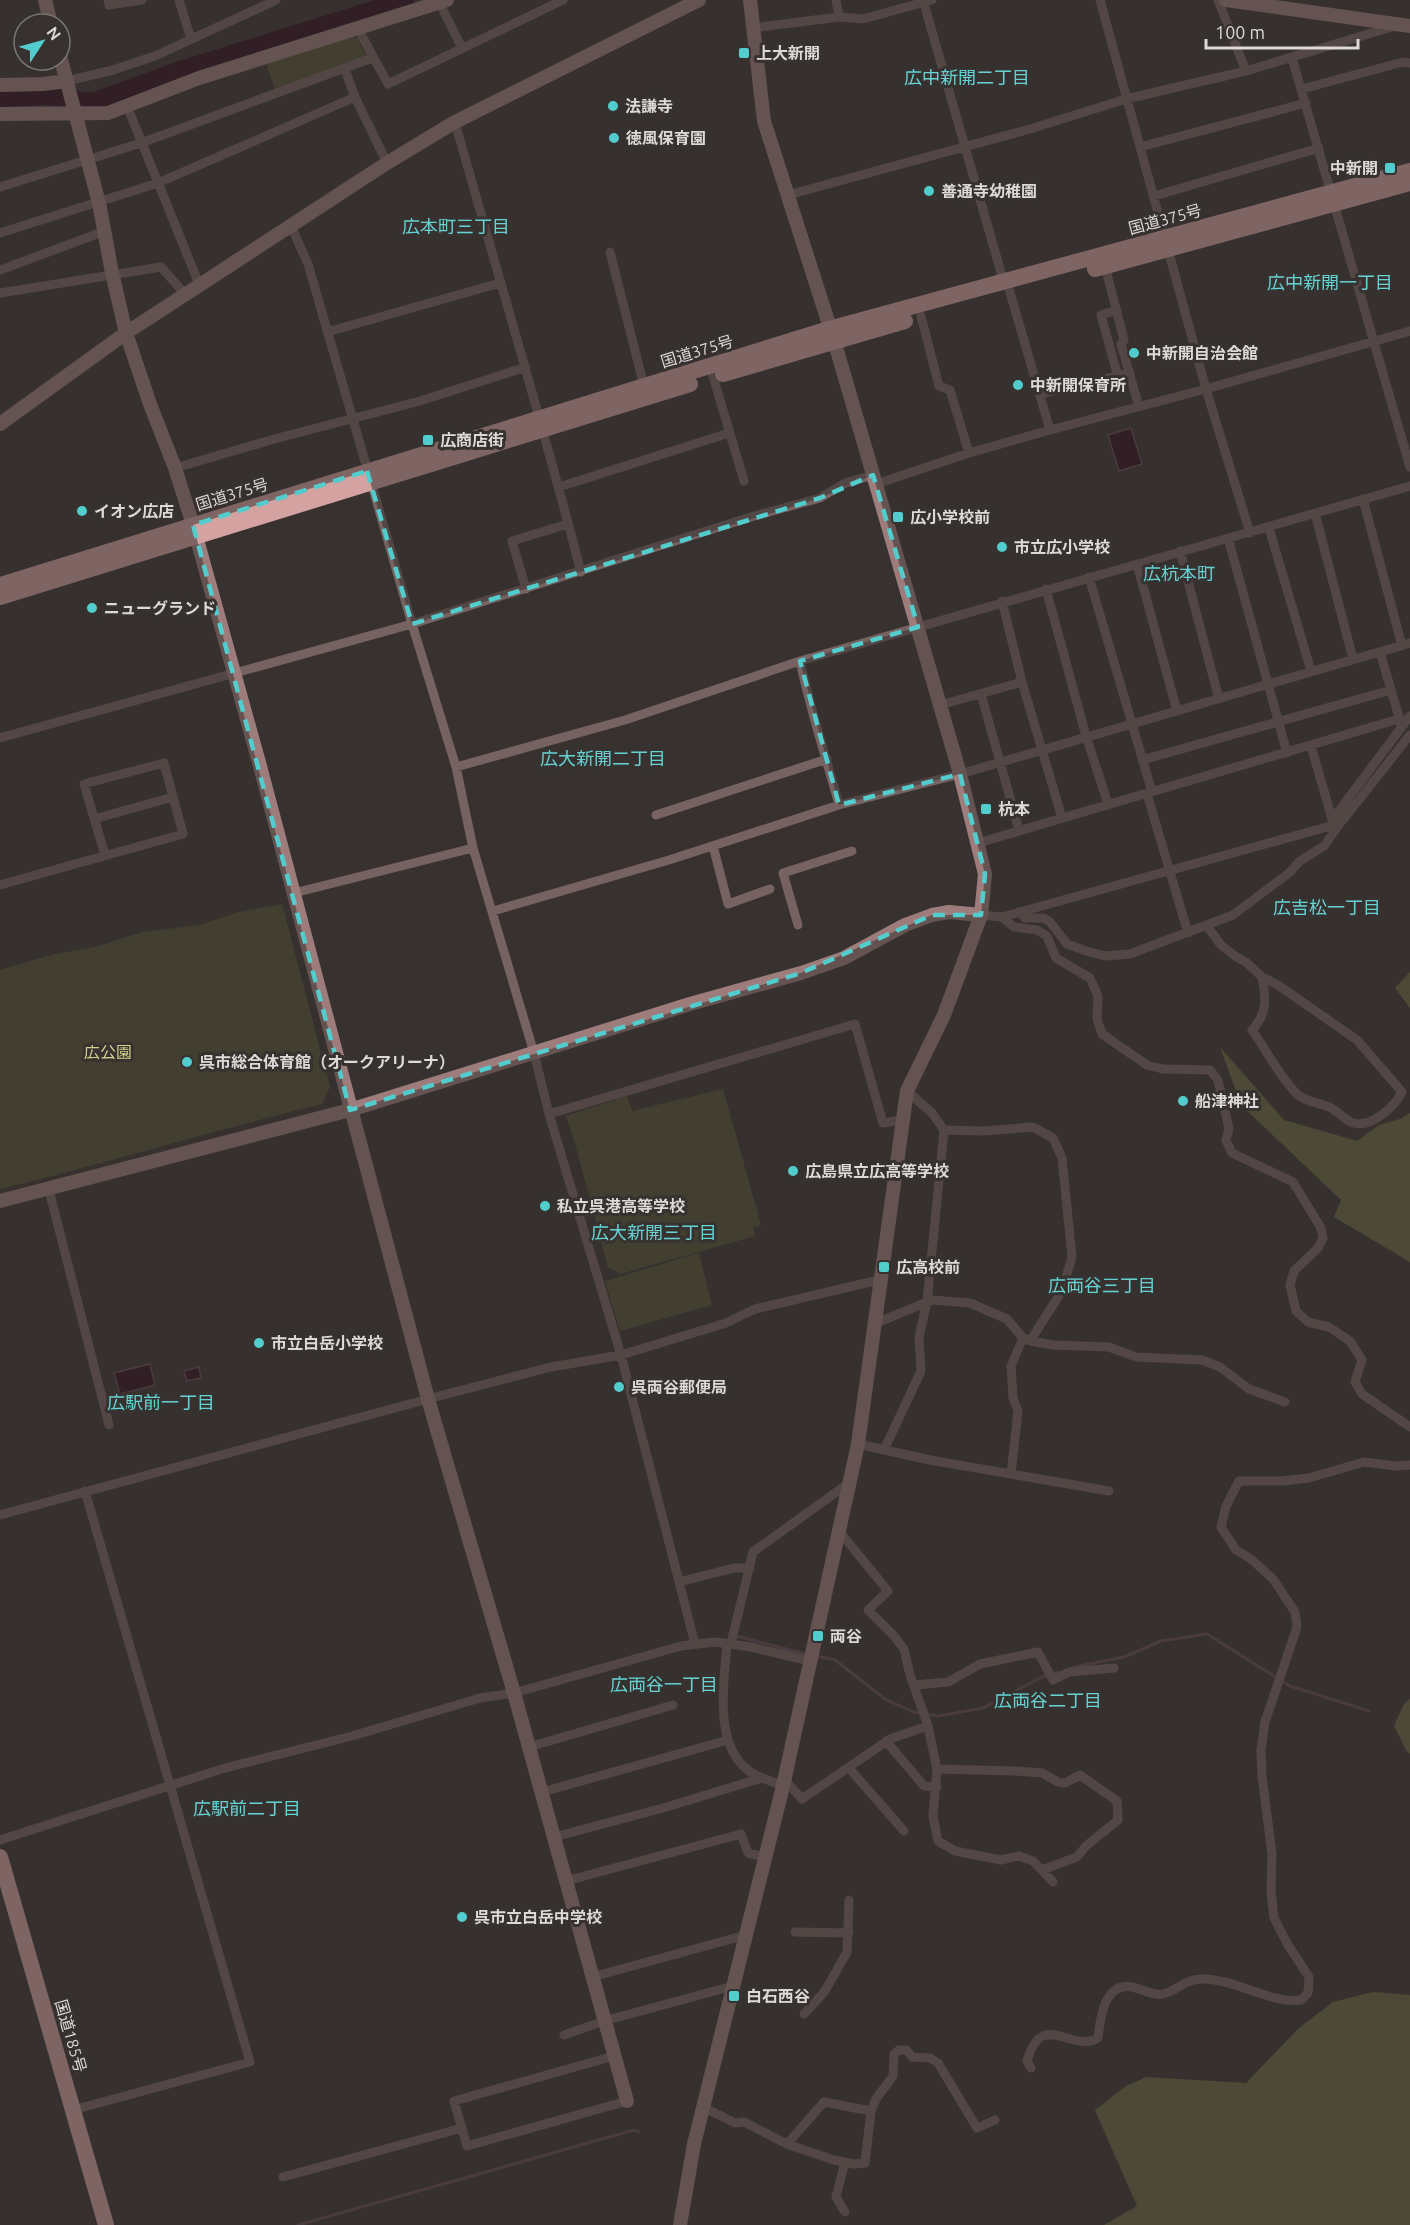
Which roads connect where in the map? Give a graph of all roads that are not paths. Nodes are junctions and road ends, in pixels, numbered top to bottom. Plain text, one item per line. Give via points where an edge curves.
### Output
1 (108, 0) edge
2 (142, 0) edge
3 (179, 0) edge
4 (276, 0) edge
5 (563, 0) edge
6 (699, 0) edge
7 (750, 0) edge
8 (836, 0) edge
9 (1100, 0) edge
10 (1218, 0) edge
11 (1226, 0) edge
12 (443, 1) edge
13 (926, 1) edge
14 (839, 17) junction
15 (1405, 25) edge
16 (357, 27) junction
17 (752, 28) junction
18 (191, 39) junction
19 (462, 48) junction
20 (372, 58) junction
21 (1292, 58) junction
22 (1410, 63) edge
23 (345, 69) junction
24 (1246, 71) junction
25 (64, 72) edge
26 (0, 85) edge
27 (68, 85) junction
28 (1302, 89) junction
29 (355, 97) junction
30 (1126, 99) junction
31 (1306, 103) junction
32 (127, 106) junction
33 (75, 110) junction
34 (0, 114) edge
35 (455, 122) junction
36 (141, 143) junction
37 (965, 147) junction
38 (1140, 147) junction
39 (1319, 148) junction
40 (88, 160) junction
41 (387, 162) junction
42 (1410, 171) edge
43 (158, 183) junction
44 (1410, 183) edge
45 (0, 188) edge
46 (788, 195) junction
47 (1154, 196) junction
48 (1334, 198) junction
49 (99, 203) junction
50 (291, 226) junction
51 (105, 231) junction
52 (0, 232) edge
53 (1168, 243) junction
54 (610, 252) dead end
55 (1105, 266) junction
56 (0, 270) edge
57 (112, 273) junction
58 (500, 283) junction
59 (199, 284) junction
60 (1007, 286) junction
61 (0, 293) edge
62 (185, 294) junction
63 (1117, 310) junction
64 (921, 316) junction
65 (1410, 331) edge
66 (327, 332) junction
67 (126, 333) junction
68 (832, 335) junction
69 (1374, 340) junction
70 (526, 367) junction
71 (712, 372) junction
72 (1130, 373) junction
73 (1118, 377) junction
74 (644, 386) junction
75 (1206, 389) junction
76 (1040, 394) junction
77 (1139, 407) junction
78 (351, 418) junction
79 (542, 423) junction
80 (0, 424) edge
81 (1050, 429) junction
82 (729, 433) junction
83 (969, 453) junction
84 (1410, 467) edge
85 (175, 468) junction
86 (369, 477) junction
87 (874, 479) junction
88 (744, 481) dead end
89 (1410, 486) edge
90 (559, 487) junction
91 (1363, 499) junction
92 (1315, 513) junction
93 (568, 524) junction
94 (1269, 528) junction
95 (194, 531) junction
96 (1250, 533) junction
97 (1228, 537) junction
98 (1180, 551) junction
99 (1137, 564) junction
100 (581, 572) junction
101 (1089, 577) junction
102 (0, 585) edge
103 (526, 589) junction
104 (1046, 589) junction
105 (0, 597) edge
106 (1002, 601) junction
107 (412, 624) junction
108 (918, 627) junction
109 (1406, 645) edge
110 (1380, 652) junction
111 (1353, 659) junction
112 (800, 660) junction
113 (1311, 671) junction
114 (234, 672) junction
115 (1022, 682) junction
116 (1269, 683) junction
117 (1391, 690) junction
118 (981, 694) junction
119 (1220, 699) junction
120 (940, 705) junction
121 (1177, 711) junction
122 (1410, 716) edge
123 (1279, 723) junction
124 (1400, 723) junction
125 (1132, 724) junction
126 (1410, 734) edge
127 (1086, 736) junction
128 (0, 738) edge
129 (1311, 746) junction
130 (1042, 750) junction
131 (1287, 753) junction
132 (826, 759) junction
133 (1143, 760) junction
134 (999, 762) junction
135 (456, 767) junction
136 (960, 774) junction
137 (1150, 793) junction
138 (173, 797) junction
139 (1108, 804) junction
140 (839, 805) junction
141 (656, 815) dead end
142 (1062, 818) junction
143 (94, 819) junction
144 (1343, 820) junction
145 (1333, 822) junction
146 (1019, 830) junction
147 (978, 843) junction
148 (713, 846) junction
149 (473, 848) junction
150 (852, 851) dead end
151 (105, 855) junction
152 (1169, 870) junction
153 (0, 885) edge
154 (770, 890) dead end
155 (294, 893) junction
156 (493, 911) junction
157 (1019, 912) junction
158 (981, 915) junction
159 (1002, 917) junction
160 (798, 925) dead end
161 (1207, 926) junction
162 (1188, 933) junction
163 (1262, 977) junction
164 (534, 1053) junction
165 (907, 1091) junction
166 (350, 1110) junction
167 (549, 1114) junction
168 (902, 1120) junction
169 (944, 1130) junction
170 (49, 1190) junction
171 (0, 1201) edge
172 (879, 1280) junction
173 (927, 1302) junction
174 (874, 1324) junction
175 (1027, 1340) junction
176 (621, 1355) junction
177 (428, 1399) junction
178 (1285, 1402) dead end
179 (109, 1425) dead end
180 (1410, 1427) edge
181 (858, 1444) junction
182 (884, 1450) junction
183 (1410, 1464) edge
184 (1011, 1474) junction
185 (849, 1483) junction
186 (85, 1491) junction
187 (1109, 1491) dead end
188 (0, 1515) edge
189 (839, 1531) junction
190 (750, 1568) junction
191 (679, 1582) junction
192 (695, 1644) junction
193 (729, 1644) junction
194 (810, 1661) junction
195 (1114, 1668) dead end
196 (915, 1685) junction
197 (514, 1693) junction
198 (673, 1705) dead end
199 (928, 1726) junction
200 (728, 1740) junction
201 (886, 1741) junction
202 (529, 1747) junction
203 (849, 1768) junction
204 (937, 1769) junction
205 (762, 1778) junction
206 (783, 1782) junction
207 (169, 1786) junction
208 (937, 1787) junction
209 (542, 1792) junction
210 (904, 1832) dead end
211 (554, 1837) junction
212 (0, 1840) edge
213 (0, 1857) edge
214 (765, 1857) junction
215 (1042, 1870) junction
216 (567, 1881) junction
217 (1053, 1882) dead end
218 (849, 1900) dead end
219 (795, 1932) dead end
220 (849, 1933) junction
221 (746, 1935) junction
222 (592, 1977) junction
223 (733, 1986) junction
224 (804, 2014) dead end
225 (604, 2021) junction
226 (564, 2035) dead end
227 (614, 2056) junction
228 (1031, 2068) dead end
229 (627, 2101) joint
230 (703, 2107) junction
231 (73, 2110) junction
232 (871, 2111) junction
233 (995, 2121) dead end
234 (462, 2128) junction
235 (787, 2144) junction
236 (845, 2162) junction
237 (283, 2177) dead end
238 (845, 2212) dead end
239 (106, 2225) edge
240 (680, 2225) edge

1 - 2 street via 109,5
3 - 18 street
4 - 18 street
5 - 19 street
6 - 35 street
7 - 17 street
8 - 14 street
9 - 30 street
10 - 24 street
11 - 15 street
12 - 16 street
12 - 19 street
13 - 14 street via 863,19
13 - 37 street
14 - 17 street
15 - 21 street
16 - 20 street
16 - 32 street via 199,78
17 - 46 street via 764,121
18 - 27 street via 155,56
19 - 20 street via 388,84
20 - 23 street
21 - 24 street
21 - 28 street
22 - 28 street
23 - 29 street
23 - 36 street
24 - 30 street
25 - 27 street
26 - 27 street
27 - 33 street
28 - 31 street
29 - 41 street
29 - 43 street
30 - 37 street
30 - 38 street
31 - 38 street
31 - 39 street
32 - 33 street via 108,113
32 - 36 street
33 - 34 street
33 - 40 street
35 - 41 street
35 - 58 street
36 - 40 street
36 - 43 street
37 - 46 street
37 - 60 street
38 - 47 street
39 - 47 street
39 - 48 street
40 - 45 street
40 - 49 street
41 - 50 street
42 - 48 highway, 国道375号
43 - 49 street
43 - 59 street
44 - 48 highway, 国道375号
46 - 68 street
47 - 53 street
48 - 53 highway, 国道375号
48 - 69 street
49 - 51 street
49 - 52 street
50 - 59 street
50 - 66 street via 308,264
51 - 56 street
51 - 57 street
53 - 55 highway, 国道375号
53 - 60 highway, 国道375号
53 - 75 street
54 - 74 street
55 - 60 highway, 国道375号
55 - 63 street
57 - 61 street
57 - 62 street via 161,267
57 - 67 street
58 - 66 street
58 - 70 street
59 - 62 street
60 - 64 highway, 国道375号
60 - 68 highway, 国道375号
60 - 76 street
62 - 67 street
63 - 72 street
63 - 73 street via 1101,315
64 - 68 highway, 国道375号
64 - 83 street via 939,386 951,390
65 - 69 street
66 - 78 street
67 - 80 street
67 - 85 street
68 - 71 highway, 国道375号
68 - 87 street
69 - 75 street
69 - 84 street
70 - 78 street
70 - 79 street
71 - 74 highway, 国道375号
71 - 79 highway, 国道375号
71 - 82 street
72 - 73 street
72 - 77 street
73 - 76 street
74 - 79 highway, 国道375号
75 - 77 street
75 - 96 street
76 - 81 street
77 - 81 street
78 - 85 street
78 - 86 street
79 - 86 highway, 国道375号
79 - 90 street
81 - 83 street
82 - 88 street
82 - 90 street
83 - 87 street
85 - 95 street
86 - 95 highway, 国道375号
86 - 107 street
87 - 100 street via 845,483 820,498
87 - 108 street
89 - 91 street
90 - 93 street
91 - 92 street
91 - 109 street
92 - 94 street
92 - 111 street
93 - 100 street
93 - 103 street via 512,541
94 - 96 street
94 - 113 street
95 - 102 highway, 国道375号
95 - 105 highway, 国道375号
95 - 114 street
96 - 97 street
97 - 98 street
97 - 116 street
98 - 99 street
98 - 119 street
99 - 101 street
99 - 121 street
100 - 103 street
101 - 104 street
101 - 125 street
103 - 107 street
104 - 106 street
104 - 127 street
106 - 108 street
106 - 115 street
107 - 114 street
107 - 135 street
108 - 112 street
108 - 120 street
109 - 110 street
110 - 111 street
110 - 117 street
111 - 113 street
112 - 132 street
112 - 135 street via 625,720
113 - 116 street
114 - 128 street
114 - 155 street
115 - 118 street
115 - 130 street
116 - 119 street
116 - 123 street
117 - 123 street
117 - 124 street
118 - 120 street
118 - 134 street
119 - 121 street
120 - 136 street
121 - 125 street
122 - 124 street
123 - 131 street
123 - 133 street
124 - 126 street
124 - 129 street
124 - 145 street
125 - 127 street
125 - 133 street
126 - 144 street
127 - 130 street
127 - 139 street
129 - 131 street
129 - 145 street
130 - 134 street
130 - 142 street
131 - 137 street
132 - 140 street
132 - 141 street
133 - 137 street
134 - 136 street
134 - 146 street
135 - 149 street
136 - 140 street
136 - 147 street
137 - 139 street
137 - 152 street
138 - 143 street
138 - 143 street via 164,763 84,784
138 - 151 street via 183,834
139 - 142 street
140 - 148 street
142 - 146 street
143 - 151 street
144 - 145 street
144 - 161 street via 1324,846 1233,915
145 - 152 street
146 - 147 street
147 - 158 street via 985,874
148 - 154 street via 728,904
148 - 156 street
149 - 155 street
149 - 156 street
150 - 160 street via 783,873
151 - 153 street
152 - 157 street
152 - 162 street
155 - 166 street
156 - 164 street
157 - 159 street
157 - 162 street via 1025,918 1044,918 1067,944 1105,956 1130,954
158 - 159 street
158 - 164 street via 932,915 844,958 801,973
158 - 165 street via 944,1015
159 - 180 street via 1014,927 1047,936 1056,958 1090,978 1098,996 1097,1019 1102,1034 1147,1065 1163,1070 1210,1070 1218,1080 1228,1128 1226,1140 1232,1153 1293,1182 1321,1228 1323,1238 1318,1248 1294,1271 1290,1285 1296,1311 1308,1322 1329,1327 1350,1341 1362,1360 1355,1382 1362,1394
161 - 162 street
161 - 163 street via 1221,945
163 - 163 street via 1266,998 1258,1024 1252,1030 1299,1096 1331,1108 1357,1124 1374,1119 1393,1106 1402,1092 1357,1040
164 - 166 street
164 - 167 street
165 - 168 street
165 - 169 street
166 - 170 street
166 - 177 street
167 - 168 street via 855,1024 883,1123
167 - 176 street
168 - 172 street
169 - 173 street
169 - 175 street via 1033,1126 1053,1138 1062,1158 1072,1257 1062,1291
170 - 171 street
170 - 179 street
172 - 174 street
172 - 176 street via 755,1309 726,1323
173 - 174 street
173 - 175 street via 932,1299 970,1303 1007,1319
173 - 182 street via 919,1337 921,1371
174 - 181 street
175 - 178 street via 1109,1347 1136,1357 1202,1360 1220,1367 1249,1389
175 - 184 street via 1011,1366 1018,1411
176 - 177 street via 551,1367
176 - 191 street
177 - 186 street
177 - 197 street
181 - 182 street
181 - 185 street
182 - 184 street
183 - 228 street via 1364,1462 1309,1478 1239,1481 1221,1527 1236,1550 1272,1579 1295,1612 1297,1627 1265,1722 1261,1750 1274,1918 1309,1977 1308,1993 1300,2000 1285,2000 1203,1979 1187,1981 1164,1994 1124,1986 1116,1989 1103,2005 1098,2038 1093,2041 1047,2035 1036,2039 1027,2061
184 - 187 street
185 - 189 street
185 - 190 street via 753,1552
186 - 188 street
186 - 207 street
189 - 194 street
189 - 196 street via 888,1591 867,1610 904,1649
190 - 191 street via 734,1568
190 - 193 street
191 - 192 street
192 - 193 street
192 - 197 street
193 - 194 street
193 - 200 street via 722,1703
194 - 206 street
195 - 196 street via 1069,1672 1053,1680 1038,1652 980,1664 948,1682
196 - 199 street
197 - 202 street
197 - 207 street via 480,1698
198 - 202 street
199 - 201 street
199 - 204 street
200 - 205 street via 747,1770
200 - 209 street
201 - 203 street
201 - 208 street via 924,1786
202 - 209 street
203 - 206 street via 802,1799
203 - 210 street
204 - 208 street
204 - 215 street via 1042,1773 1065,1783 1080,1775 1118,1801 1118,1820 1077,1857
205 - 206 street
205 - 211 street
206 - 214 street
207 - 212 street
207 - 231 street via 250,2062
208 - 215 street via 933,1816 938,1841 955,1851 1001,1860 1019,1856 1034,1861
209 - 211 street
211 - 216 street
213 - 231 highway, 国道185号
214 - 216 street via 748,1853 741,1834
214 - 221 street
215 - 217 street
216 - 222 street
218 - 220 street
219 - 220 street
220 - 224 street via 848,1952 841,1966
221 - 222 street
221 - 223 street
222 - 225 street
223 - 225 street
223 - 230 street
225 - 226 street
225 - 227 street
227 - 229 street
227 - 234 street via 454,2101
229 - 234 street via 467,2146
230 - 235 street
230 - 240 street
231 - 239 highway, 国道185号
232 - 233 street via 893,2076 894,2054 907,2050 912,2057 930,2058 938,2063 977,2128
232 - 235 street via 824,2102
232 - 236 street via 865,2163
234 - 237 street
235 - 236 street
236 - 238 street via 836,2197

